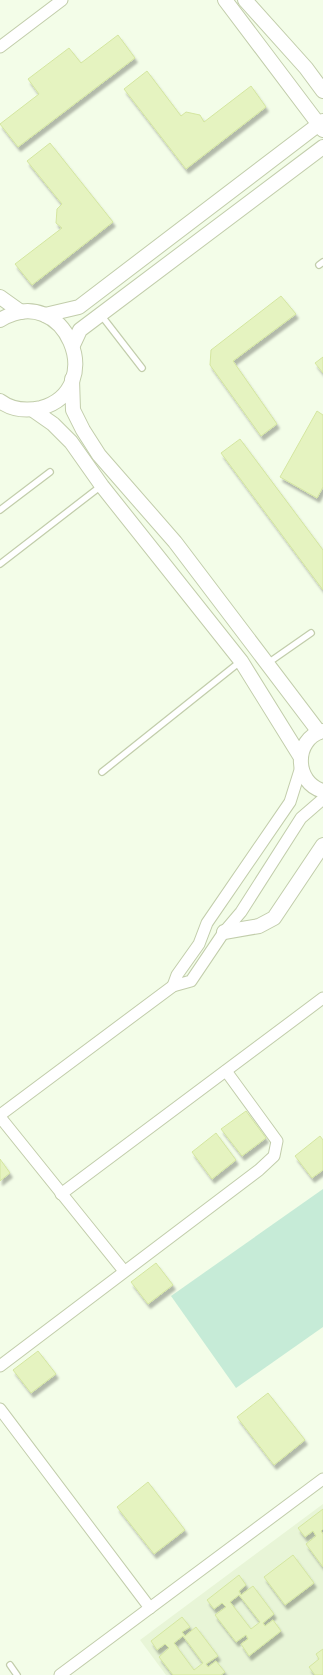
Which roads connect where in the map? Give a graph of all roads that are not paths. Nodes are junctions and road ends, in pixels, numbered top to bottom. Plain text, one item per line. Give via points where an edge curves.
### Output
1 (62, 0) edge
2 (225, 0) edge
3 (245, 0) edge
4 (0, 47) edge
5 (323, 91) edge
6 (322, 125) edge
7 (323, 147) edge
8 (0, 297) edge
9 (21, 312) junction
10 (46, 315) junction
11 (101, 315) junction
12 (0, 320) edge
13 (73, 345) junction
14 (142, 368) dead end
15 (72, 379) junction
16 (0, 401) edge
17 (34, 410) junction
18 (50, 472) dead end
19 (102, 486) junction
20 (0, 510) edge
21 (0, 564) edge
22 (311, 633) dead end
23 (241, 661) junction
24 (266, 664) junction
25 (321, 732) edge
26 (300, 762) junction
27 (102, 772) dead end
28 (323, 791) edge
29 (323, 799) edge
30 (323, 845) edge
31 (207, 923) junction
32 (224, 932) junction
33 (173, 986) junction
34 (323, 998) edge
35 (226, 1071) junction
36 (0, 1116) edge
37 (61, 1194) junction
38 (124, 1271) junction
39 (0, 1366) edge
40 (0, 1409) edge
41 (323, 1479) edge
42 (150, 1608) junction
43 (10, 1665) dead end
44 (17, 1675) edge
45 (60, 1675) edge

1 - 4 street
2 - 6 street
3 - 5 street via 306,68
6 - 10 street via 79,307
7 - 11 street
8 - 9 street
9 - 10 street
9 - 12 street via 7,315
10 - 13 street via 62,327
11 - 13 street via 80,330
11 - 14 lane
13 - 15 street via 76,356
15 - 17 street via 57,400
15 - 24 street via 73,410 99,455 175,542
16 - 17 street via 19,409
17 - 19 street via 71,442
18 - 20 lane
19 - 21 lane
19 - 23 street
22 - 24 lane
23 - 26 street
23 - 27 lane
24 - 25 street
25 - 26 street via 310,738 304,746
26 - 28 street via 304,777 311,785
26 - 31 street via 290,802
29 - 32 street via 301,818 241,912
30 - 32 street via 274,918 259,926
31 - 32 street
31 - 33 street via 199,944 177,975
32 - 33 street via 191,981
33 - 36 street
34 - 35 street
35 - 37 street
35 - 38 street via 277,1141 274,1156
36 - 37 street
37 - 38 street
38 - 39 street
40 - 42 street
41 - 42 street
42 - 45 street
43 - 44 lane

